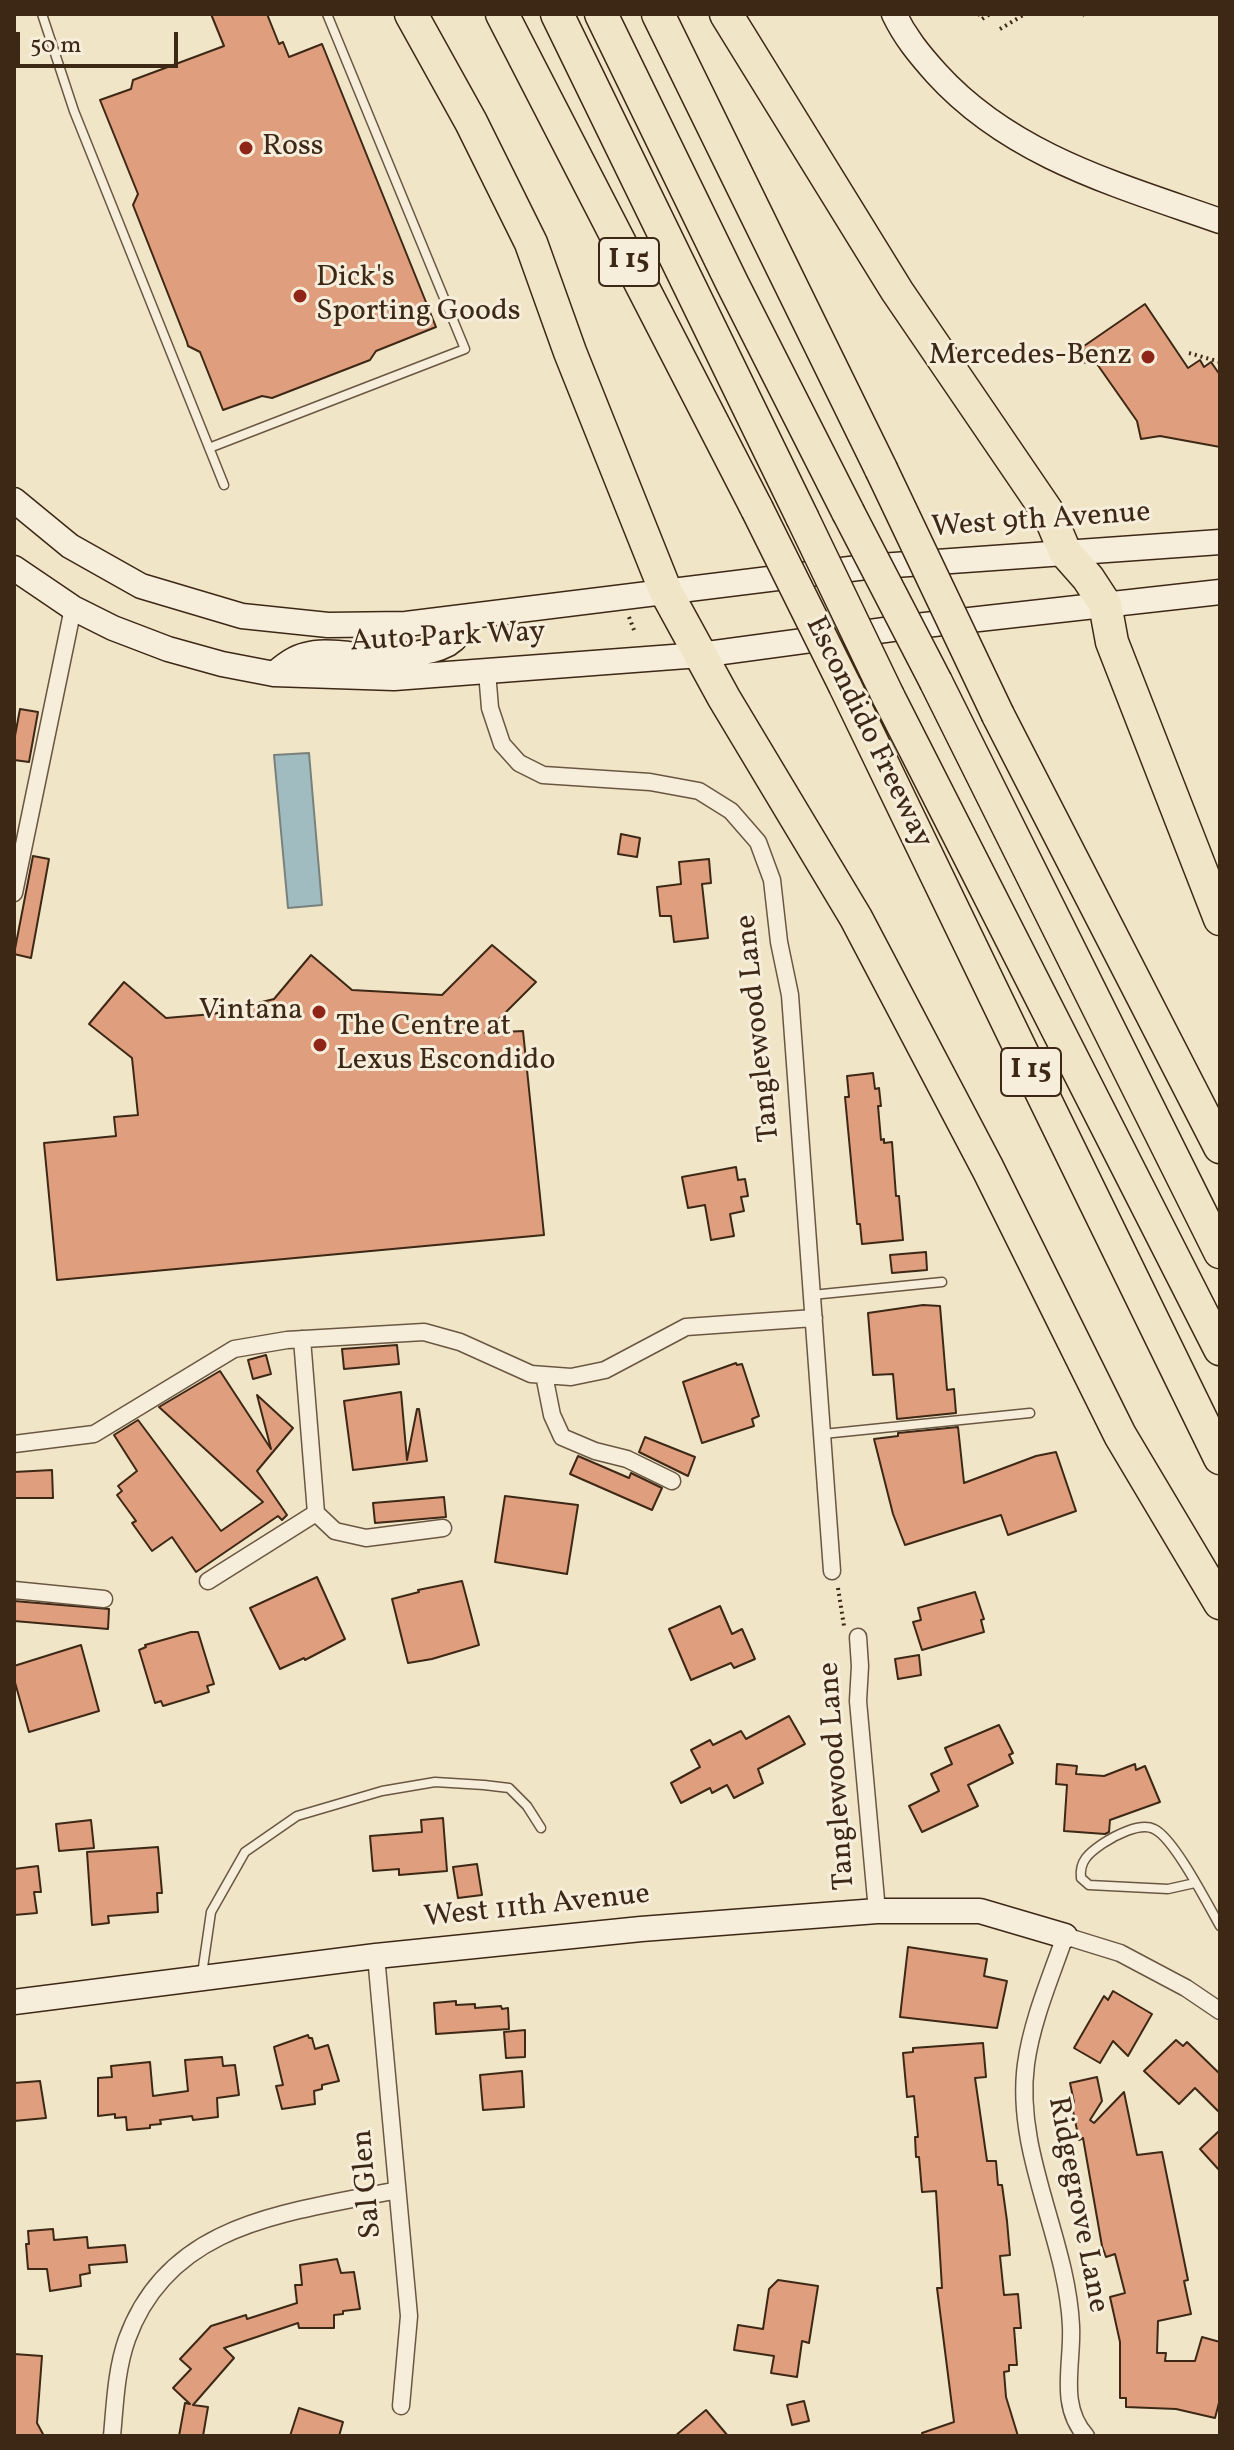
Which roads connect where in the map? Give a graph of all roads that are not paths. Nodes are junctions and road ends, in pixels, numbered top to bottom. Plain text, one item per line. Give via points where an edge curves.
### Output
1 (42, 14) edge
2 (327, 14) edge
3 (411, 14) edge
4 (502, 14) edge
5 (557, 14) edge
6 (601, 14) edge
7 (658, 14) edge
8 (726, 14) edge
9 (894, 14) edge
10 (1220, 221) edge
11 (209, 448) junction
12 (224, 485) dead end
13 (14, 500) edge
14 (1220, 542) edge
15 (1065, 552) junction
16 (866, 567) joint
17 (14, 568) edge
18 (666, 592) junction
19 (1220, 592) edge
20 (1105, 604) junction
21 (73, 608) junction
22 (473, 616) junction
23 (700, 655) junction
24 (487, 672) junction
25 (274, 674) junction
26 (14, 893) edge
27 (1220, 919) edge
28 (1220, 1147) edge
29 (1220, 1252) edge
30 (942, 1282) dead end
31 (812, 1295) junction
32 (814, 1318) junction
33 (302, 1339) junction
34 (1220, 1349) edge
35 (544, 1375) junction
36 (1030, 1413) dead end
37 (823, 1434) junction
38 (14, 1444) edge
39 (1220, 1458) edge
40 (672, 1481) dead end
41 (316, 1513) junction
42 (443, 1528) dead end
43 (832, 1571) road end
44 (208, 1581) dead end
45 (14, 1590) edge
46 (104, 1599) dead end
47 (1220, 1603) edge
48 (858, 1637) road end
49 (541, 1828) dead end
50 (1195, 1883) junction
51 (877, 1911) junction
52 (1220, 1926) edge
53 (1065, 1936) junction
54 (376, 1956) junction
55 (201, 1978) junction
56 (14, 2002) edge
57 (1220, 2011) edge
58 (397, 2190) junction
59 (401, 2406) dead end
60 (112, 2436) edge
61 (1086, 2436) edge

1 - 11 lane via 74,111
2 - 11 lane via 465,349
3 - 18 highway via 531,243
4 - 39 highway, Escondido Freeway / I 15, bridge via 757,509
5 - 34 highway, bridge via 888,696
6 - 29 highway, bridge
7 - 28 highway, bridge via 998,715
8 - 15 highway via 897,291 1049,514
9 - 10 main road via 904,36 953,92 1009,135 1091,175
11 - 12 lane
13 - 22 main road, Auto Park Way via 70,546 141,586 242,616 328,625
14 - 15 main road, West 9th Avenue
15 - 16 main road, West 9th Avenue
15 - 20 highway
16 - 18 main road, Auto Park Way
17 - 21 main road, Auto Park Way
18 - 22 main road, Auto Park Way
18 - 23 highway
19 - 20 main road
20 - 23 main road, Auto Park Way
20 - 27 highway via 1112,642
21 - 25 main road, Auto Park Way via 168,649
21 - 26 street
22 - 25 main road via 449,643 432,650 321,652 288,662
23 - 24 main road, Auto Park Way
23 - 47 highway via 856,918 1120,1435
24 - 25 main road, Auto Park Way via 394,678
24 - 31 street, Tanglewood Lane via 490,708 502,744 519,763 543,775 699,791 731,811 758,842 772,880 790,995
30 - 31 lane
31 - 32 street, Tanglewood Lane
32 - 35 street via 686,1327 605,1370 571,1377
32 - 37 street, Tanglewood Lane
33 - 35 street via 424,1332
33 - 38 street via 234,1349 94,1434
33 - 41 street
35 - 40 street via 562,1437
36 - 37 lane
37 - 43 street, Tanglewood Lane
41 - 42 street via 335,1531 366,1538
41 - 44 street
45 - 46 street
48 - 51 street, Tanglewood Lane via 858,1701
49 - 55 lane via 509,1788 435,1782 297,1816 245,1852 211,1912
50 - 50 lane via 1163,1835 1143,1826 1106,1841 1080,1867 1081,1878 1089,1885 1168,1889
50 - 52 lane
51 - 53 main road, West 11th Avenue via 980,1911
51 - 54 main road, West 11th Avenue
53 - 57 street via 1120,1953
53 - 61 street, Ridgegrove Lane via 1035,2025 1025,2103 1071,2325 1069,2407
54 - 55 main road, West 11th Avenue
54 - 58 street, Sal Glen
55 - 56 main road, West 11th Avenue
58 - 59 street, Sal Glen via 409,2316
58 - 60 street via 234,2228 201,2245 166,2274 141,2308 127,2340 116,2384

